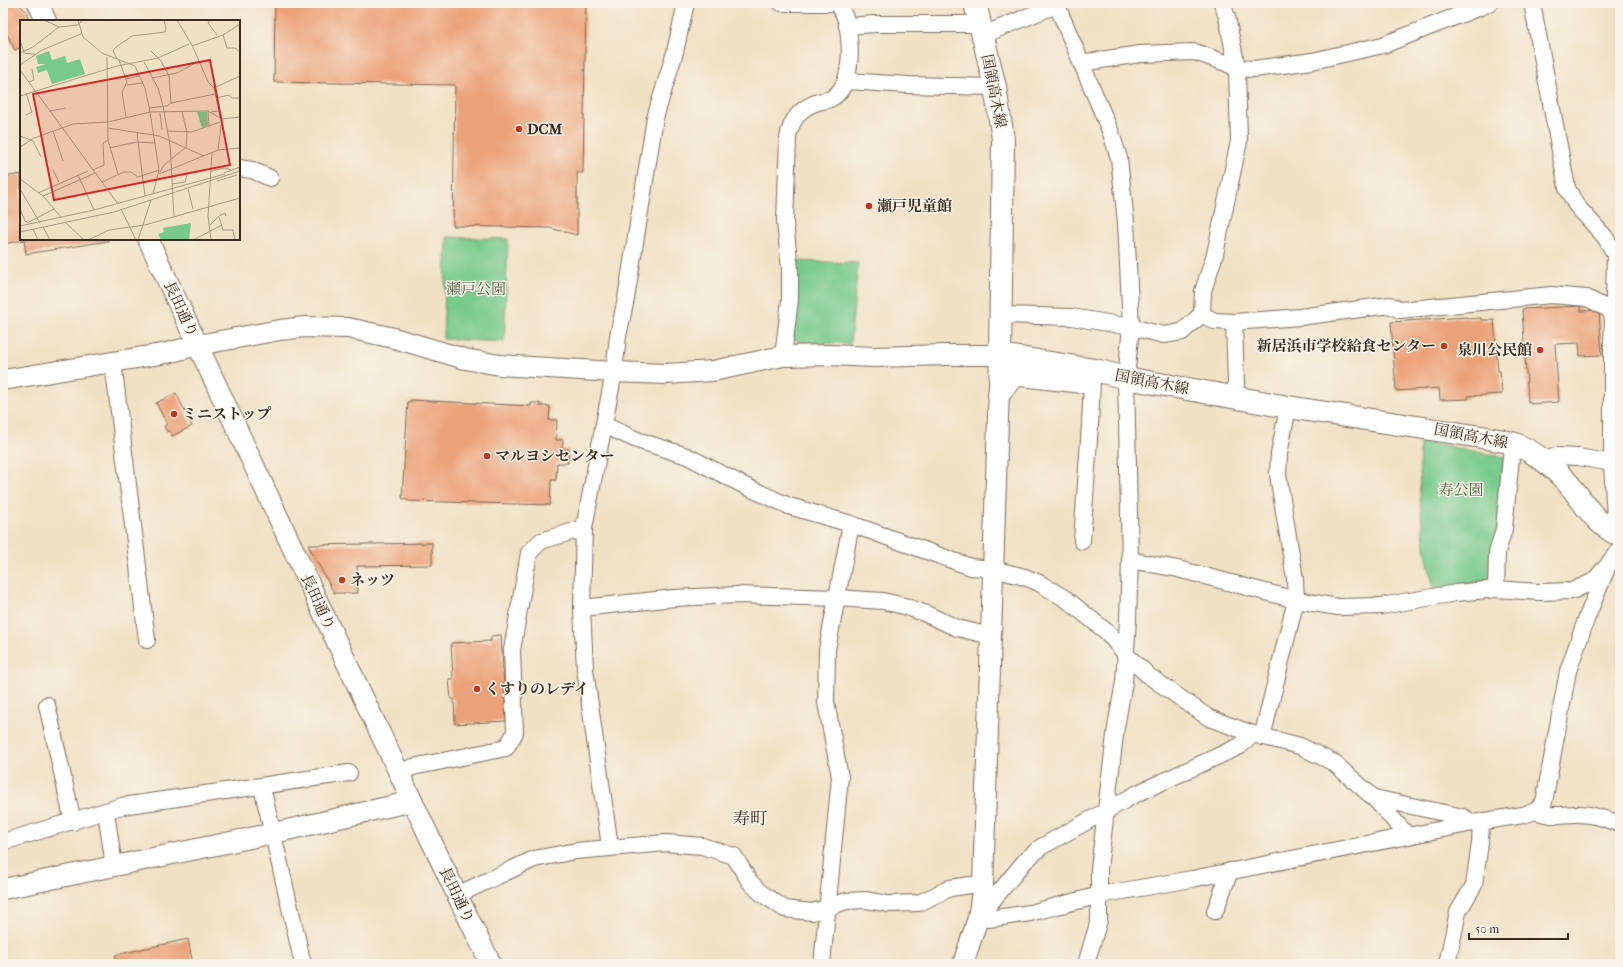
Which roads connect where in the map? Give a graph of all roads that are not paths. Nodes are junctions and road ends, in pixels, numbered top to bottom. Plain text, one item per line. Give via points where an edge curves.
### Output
1 (38, 3) edge
2 (686, 3) edge
3 (781, 3) edge
4 (830, 3) edge
5 (839, 3) edge
6 (975, 3) edge
7 (1222, 3) edge
8 (1490, 3) edge
9 (1532, 3) edge
10 (1056, 4) edge
11 (46, 20) edge
12 (847, 26) junction
13 (982, 30) junction
14 (1081, 63) junction
15 (1237, 68) junction
16 (847, 81) junction
17 (995, 87) junction
18 (240, 168) edge
19 (270, 178) dead end
20 (148, 240) edge
21 (1617, 253) edge
22 (1610, 310) junction
23 (1202, 314) junction
24 (1000, 315) junction
25 (1234, 322) junction
26 (1131, 327) junction
27 (1616, 344) edge
28 (198, 345) junction
29 (1000, 355) junction
30 (783, 356) junction
31 (113, 362) junction
32 (614, 372) junction
33 (1109, 378) junction
34 (3, 380) edge
35 (998, 394) junction
36 (1234, 398) junction
37 (1288, 407) junction
38 (604, 425) junction
39 (1515, 444) junction
40 (1544, 460) junction
41 (1612, 463) junction
42 (850, 524) junction
43 (584, 528) junction
44 (1617, 539) edge
45 (1082, 541) dead end
46 (1130, 560) junction
47 (1609, 563) junction
48 (994, 569) junction
49 (1496, 590) junction
50 (837, 598) junction
51 (1296, 600) junction
52 (582, 608) junction
53 (991, 636) junction
54 (147, 640) dead end
55 (1126, 655) junction
56 (47, 705) dead end
57 (1257, 736) junction
58 (400, 772) junction
59 (349, 773) dead end
60 (262, 787) junction
61 (1374, 798) junction
62 (413, 801) junction
63 (1536, 811) junction
64 (106, 812) junction
65 (1106, 812) junction
66 (73, 822) junction
67 (1477, 823) junction
68 (1620, 824) edge
69 (274, 833) junction
70 (1408, 836) junction
71 (3, 842) edge
72 (610, 847) junction
73 (114, 866) junction
74 (1230, 872) junction
75 (983, 885) junction
76 (3, 889) edge
77 (457, 895) junction
78 (1100, 895) junction
79 (827, 908) junction
80 (1215, 911) dead end
81 (978, 918) junction
82 (302, 964) edge
83 (491, 964) edge
84 (822, 964) edge
85 (963, 964) edge
86 (1086, 964) edge
87 (1447, 964) edge

1 - 11 street
2 - 32 street via 675,52 655,118
3 - 4 street
5 - 12 street
6 - 13 main road, 国領高木線
7 - 15 street
8 - 15 street via 1383,45 1312,61 1254,69
9 - 21 street via 1567,188 1576,205
10 - 13 street
10 - 14 street
12 - 13 street via 876,24
12 - 16 street via 850,48
13 - 17 main road, 国領高木線
14 - 15 street via 1140,54 1195,52
14 - 26 street via 1119,158 1126,222
15 - 23 street via 1239,141 1215,254 1203,291
16 - 17 street via 908,86
16 - 30 street via 829,100 807,106 798,113 790,129 785,222 790,268 790,300
17 - 24 main road, 国領高木線 via 1003,139
18 - 19 street
20 - 28 street, 長田通り
21 - 22 street via 1614,301
22 - 25 street via 1587,298 1551,295 1400,310 1390,305 1300,317
22 - 27 street
23 - 25 street via 1214,321
23 - 26 street via 1182,332 1164,335
24 - 26 street via 1072,317
24 - 29 main road, 国領高木線
25 - 36 street
26 - 33 street
27 - 41 street
28 - 31 street via 168,354
28 - 32 street via 305,327 348,328 486,363
28 - 58 street, 長田通り
29 - 30 street
29 - 33 main road, 国領高木線 via 1095,370
29 - 35 street
30 - 32 street via 713,371 666,374
31 - 34 street
31 - 54 street
32 - 38 street
33 - 35 main road via 1081,382 1021,375 1012,377
33 - 36 main road, 国領高木線
33 - 45 street via 1090,425
33 - 46 street
35 - 48 street
36 - 37 main road, 国領高木線
37 - 39 main road, 国領高木線
37 - 51 street via 1279,454 1278,475 1295,579
38 - 42 street via 637,440 687,456 789,506
38 - 43 street
39 - 40 main road, 国領高木線
39 - 49 street via 1511,457 1504,529 1497,552
40 - 41 street via 1556,456
40 - 44 main road, 国領高木線 via 1566,480 1595,520
41 - 44 street
42 - 48 street via 971,567
42 - 50 street
43 - 52 street
43 - 58 street via 541,541 529,553 512,650 515,733 506,748 413,766
44 - 47 street
46 - 51 street via 1178,569
46 - 55 street
47 - 49 street via 1594,581 1572,590
47 - 63 street via 1568,671 1544,802
48 - 53 street
48 - 55 street via 1039,583 1066,600 1107,632
49 - 51 street via 1456,593 1381,606 1338,607
50 - 52 street via 738,595 674,598
50 - 53 street via 883,601 904,606 957,628
50 - 79 street via 828,650 826,702 840,777
51 - 57 street
52 - 72 street via 585,669
53 - 75 street
55 - 57 street via 1149,676 1209,718
55 - 65 street
56 - 66 street
57 - 61 street via 1300,746 1334,763
57 - 65 street via 1138,793
58 - 62 street, 長田通り
59 - 60 street
60 - 64 street via 122,806
60 - 69 street
61 - 67 street via 1463,817
61 - 70 street
62 - 69 street
62 - 77 street, 長田通り
63 - 67 street
63 - 68 street via 1546,816 1598,816
64 - 66 street
64 - 73 street
65 - 78 street via 1099,869
65 - 81 street via 1041,847 1025,861
66 - 71 street
67 - 70 street
67 - 87 street via 1480,843 1474,885 1458,912
69 - 73 street
69 - 82 street
70 - 74 street
72 - 77 street via 534,859
72 - 79 street via 666,843 702,846 734,856 750,882 785,909 812,912
73 - 76 street
74 - 78 street
74 - 80 street
75 - 79 street via 950,888 919,903 846,901
75 - 81 street
77 - 83 street, 長田通り
78 - 81 street via 1030,913 989,919
78 - 86 street via 1099,920
79 - 84 street
81 - 85 street

